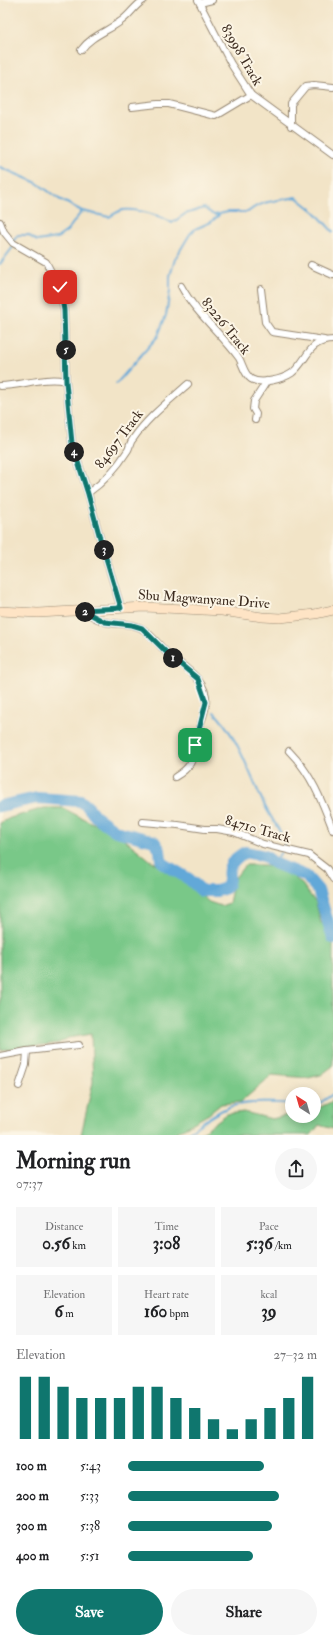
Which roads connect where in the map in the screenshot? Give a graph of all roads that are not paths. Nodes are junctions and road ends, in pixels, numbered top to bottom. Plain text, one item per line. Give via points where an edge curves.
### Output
1 (144, 0) edge
2 (212, 0) edge
3 (199, 1) edge
4 (81, 50) dead end
5 (333, 87) edge
6 (251, 95) junction
7 (132, 107) dead end
8 (291, 126) junction
9 (333, 155) edge
10 (0, 222) edge
11 (311, 265) dead end
12 (333, 276) edge
13 (181, 286) dead end
14 (261, 289) dead end
15 (324, 340) junction
16 (333, 340) edge
17 (267, 381) junction
18 (66, 382) junction
19 (188, 384) dead end
20 (0, 386) edge
21 (255, 420) dead end
22 (88, 494) junction
23 (121, 608) junction
24 (82, 610) junction
25 (333, 610) edge
26 (0, 611) edge
27 (289, 751) dead end
28 (175, 777) dead end
29 (143, 822) dead end
30 (333, 830) edge
31 (333, 879) edge
32 (79, 1045) dead end
33 (27, 1051) junction
34 (0, 1056) edge
35 (19, 1086) dead end

1 - 4 street via 122,21 89,41
2 - 3 street
3 - 6 street, 83998 Track via 231,64
5 - 8 street via 305,87 291,104
6 - 7 street via 216,116 173,105
6 - 8 street, 83998 Track
8 - 9 street, 83998 Track
10 - 18 street via 13,244 46,262 60,287 65,317
11 - 12 street
13 - 17 street, 83226 Track via 194,307 240,359 252,380
14 - 15 street via 265,322 272,332
15 - 16 street
15 - 17 street via 310,349 293,372 276,381
17 - 21 street via 254,401
18 - 20 street via 47,380
18 - 22 street via 72,443
19 - 22 street, 84697 Track via 154,413 133,438 128,451 118,464
22 - 23 street
23 - 24 main road, Sbu Magwanyane Drive
23 - 25 main road, Sbu Magwanyane Drive via 222,611 280,618
24 - 26 main road, Sbu Magwanyane Drive via 38,613
24 - 28 street via 105,622 142,628 198,679 206,702 195,741 195,752 187,768
27 - 30 street via 309,777
29 - 31 street, 84710 Track via 234,832 263,844 309,855 327,869
32 - 33 street
33 - 34 street
33 - 35 street via 26,1065

